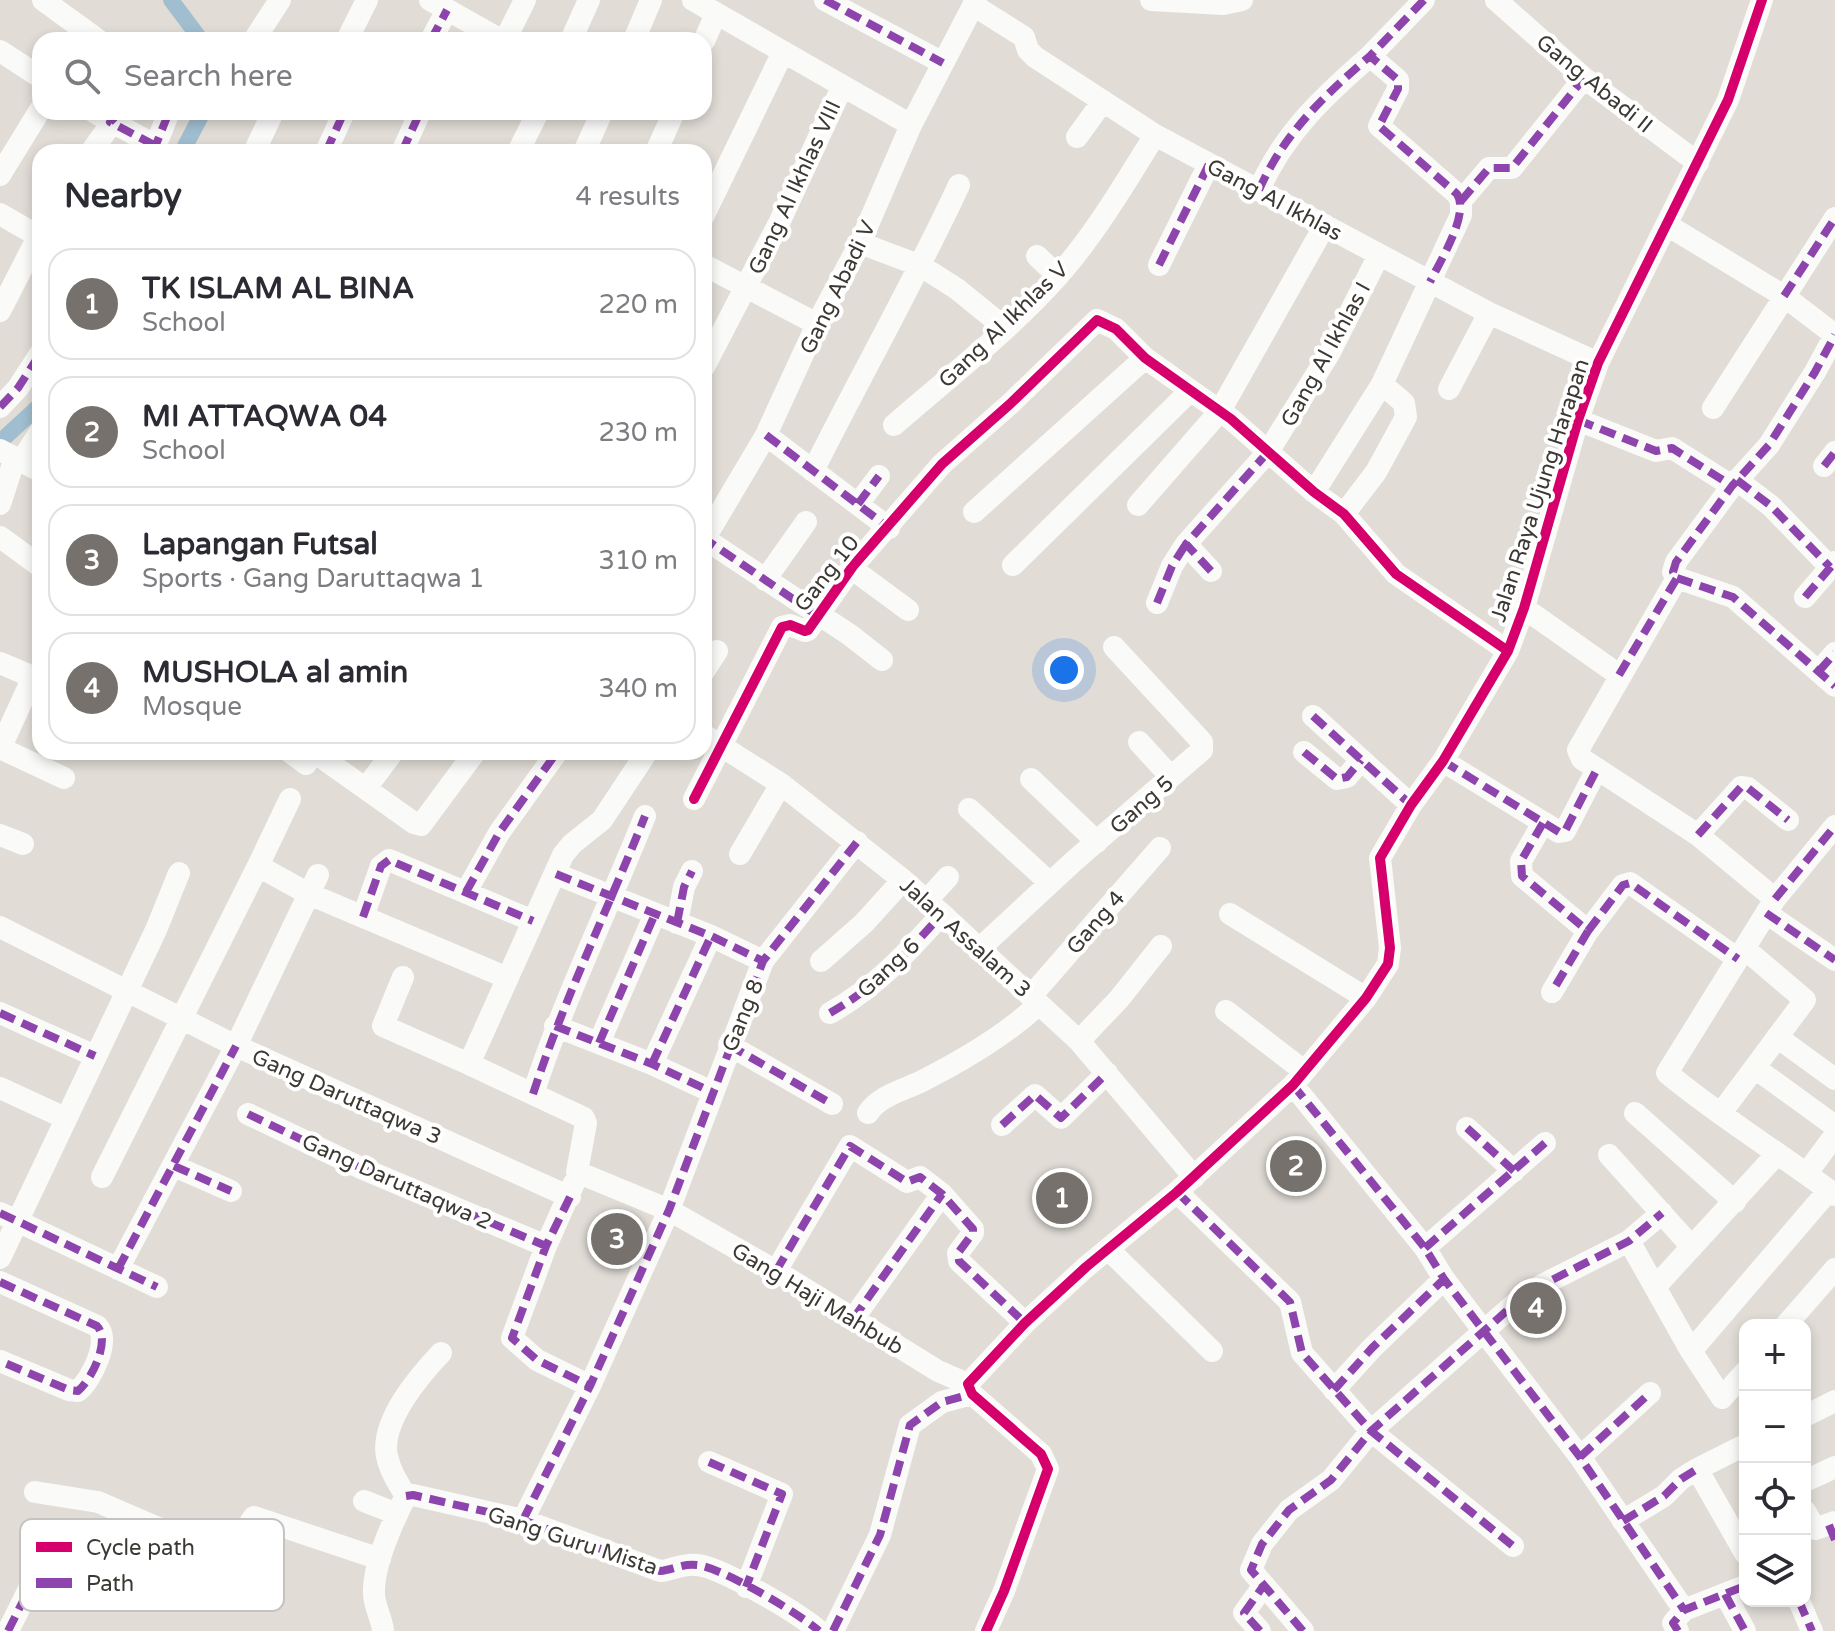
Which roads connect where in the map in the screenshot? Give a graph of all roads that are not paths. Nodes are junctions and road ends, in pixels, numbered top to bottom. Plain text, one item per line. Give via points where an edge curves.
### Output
1 (43, 0) edge
2 (280, 0) edge
3 (367, 0) edge
4 (525, 0) edge
5 (589, 0) edge
6 (651, 0) edge
7 (693, 0) edge
8 (825, 0) edge
9 (1151, 0) edge
10 (1242, 0) edge
11 (1424, 0) edge
12 (1762, 0) edge
13 (974, 2) edge
14 (1501, 2) edge
15 (438, 5) edge
16 (716, 14) junction
17 (83, 32) edge
18 (259, 32) edge
19 (351, 32) edge
20 (433, 32) edge
21 (488, 32) edge
22 (507, 32) edge
23 (575, 32) edge
24 (637, 32) edge
25 (708, 32) edge
26 (0, 51) edge
27 (783, 52) junction
28 (1370, 56) junction
29 (943, 63) junction
30 (32, 72) edge
31 (1584, 78) junction
32 (842, 87) junction
33 (1103, 101) junction
34 (34, 120) edge
35 (106, 120) edge
36 (115, 120) edge
37 (166, 120) edge
38 (269, 120) edge
39 (340, 120) edge
40 (416, 120) edge
41 (534, 120) edge
42 (598, 120) edge
43 (670, 120) edge
44 (911, 125) junction
45 (1155, 135) junction
46 (1077, 137) dead end
47 (95, 144) edge
48 (147, 144) edge
49 (156, 144) edge
50 (258, 144) edge
51 (330, 144) edge
52 (406, 144) edge
53 (522, 144) edge
54 (588, 144) edge
55 (660, 144) edge
56 (1698, 163) junction
57 (1209, 164) junction
58 (0, 175) edge
59 (959, 185) dead end
60 (1259, 190) junction
61 (712, 198) edge
62 (1461, 201) junction
63 (0, 214) edge
64 (1835, 218) edge
65 (1325, 225) junction
66 (1667, 225) junction
67 (32, 231) edge
68 (860, 243) junction
69 (32, 249) edge
70 (1379, 255) junction
71 (1037, 256) dead end
72 (1159, 265) dead end
73 (921, 266) junction
74 (712, 269) edge
75 (1058, 276) junction
76 (1430, 282) junction
77 (746, 288) junction
78 (1784, 296) junction
79 (0, 311) edge
80 (1489, 313) junction
81 (817, 324) junction
82 (1005, 328) junction
83 (1835, 335) edge
84 (712, 352) edge
85 (1145, 358) junction
86 (1598, 363) junction
87 (32, 366) edge
88 (1382, 384) junction
89 (1449, 389) dead end
90 (1190, 391) junction
91 (0, 407) edge
92 (1713, 408) dead end
93 (1220, 411) junction
94 (1578, 420) junction
95 (894, 425) dead end
96 (766, 435) junction
97 (32, 441) edge
98 (1268, 452) junction
99 (16, 458) edge
100 (813, 471) junction
101 (879, 476) dead end
102 (1734, 483) junction
103 (1314, 492) junction
104 (0, 504) edge
105 (858, 504) junction
106 (1138, 505) dead end
107 (974, 512) dead end
108 (1344, 514) junction
109 (806, 522) dead end
110 (889, 528) junction
111 (712, 529) edge
112 (0, 537) edge
113 (712, 543) edge
114 (1186, 544) junction
115 (32, 560) edge
116 (1833, 564) edge
117 (1013, 565) dead end
118 (851, 568) junction
119 (1211, 571) dead end
120 (1677, 578) junction
121 (765, 580) junction
122 (1805, 597) dead end
123 (1157, 603) dead end
124 (1524, 608) junction
125 (908, 610) dead end
126 (818, 616) junction
127 (1114, 647) dead end
128 (717, 651) dead end
129 (1508, 651) junction
130 (1835, 653) edge
131 (712, 659) edge
132 (882, 660) dead end
133 (0, 663) edge
134 (1619, 675) junction
135 (1827, 678) edge
136 (1313, 716) dead end
137 (712, 740) edge
138 (1139, 742) dead end
139 (0, 748) edge
140 (1304, 752) dead end
141 (315, 760) edge
142 (387, 760) edge
143 (469, 760) edge
144 (551, 760) edge
145 (642, 760) edge
146 (706, 760) edge
147 (1361, 760) junction
148 (1443, 761) junction
149 (1597, 769) junction
150 (1171, 777) junction
151 (64, 778) dead end
152 (1031, 779) dead end
153 (781, 784) junction
154 (366, 788) junction
155 (290, 799) dead end
156 (694, 799) dead end
157 (1411, 805) junction
158 (969, 809) dead end
159 (645, 816) dead end
160 (1788, 820) dead end
161 (1543, 823) junction
162 (1835, 826) edge
163 (0, 835) edge
164 (1698, 835) junction
165 (857, 842) junction
166 (1097, 842) junction
167 (23, 844) dead end
168 (1160, 848) dead end
169 (740, 854) dead end
170 (258, 866) junction
171 (692, 871) dead end
172 (179, 873) dead end
173 (556, 874) junction
174 (948, 877) dead end
175 (903, 880) junction
176 (1050, 883) junction
177 (313, 884) junction
178 (466, 892) junction
179 (613, 897) junction
180 (1770, 906) junction
181 (934, 908) junction
182 (655, 914) junction
183 (1230, 914) dead end
184 (363, 917) junction
185 (533, 921) junction
186 (677, 923) junction
187 (0, 927) edge
188 (1588, 931) junction
189 (711, 936) junction
190 (1161, 946) dead end
191 (978, 950) junction
192 (1832, 951) edge
193 (1741, 954) junction
194 (763, 961) junction
195 (821, 961) dead end
196 (403, 977) dead end
197 (508, 978) junction
198 (127, 990) junction
199 (1552, 992) dead end
200 (1366, 998) junction
201 (1035, 1000) junction
202 (1226, 1011) dead end
203 (0, 1013) edge
204 (830, 1013) dead end
205 (182, 1017) junction
206 (555, 1026) junction
207 (1777, 1037) junction
208 (1079, 1041) junction
209 (599, 1043) junction
210 (729, 1045) junction
211 (236, 1046) junction
212 (95, 1056) junction
213 (469, 1064) junction
214 (652, 1064) junction
215 (1755, 1068) junction
216 (1107, 1073) junction
217 (1298, 1078) junction
218 (1835, 1079) edge
219 (0, 1088) edge
220 (712, 1092) junction
221 (533, 1094) junction
222 (832, 1104) dead end
223 (868, 1113) dead end
224 (1635, 1113) dead end
225 (1721, 1113) junction
226 (248, 1114) dead end
227 (65, 1118) junction
228 (1002, 1125) dead end
229 (1835, 1126) edge
230 (1467, 1128) dead end
231 (1835, 1135) edge
232 (1545, 1143) dead end
233 (1609, 1155) dead end
234 (1776, 1155) junction
235 (174, 1166) junction
236 (1514, 1171) junction
237 (577, 1172) junction
238 (1807, 1173) junction
239 (102, 1177) dead end
240 (1186, 1184) junction
241 (231, 1191) dead end
242 (1832, 1192) edge
243 (942, 1194) junction
244 (570, 1197) junction
245 (1735, 1202) junction
246 (669, 1210) junction
247 (1662, 1213) junction
248 (8, 1217) edge
249 (1629, 1241) junction
250 (546, 1246) junction
251 (1692, 1247) junction
252 (1425, 1248) junction
253 (1109, 1250) junction
254 (0, 1258) edge
255 (118, 1269) junction
256 (1835, 1269) edge
257 (776, 1271) junction
258 (1444, 1279) junction
259 (0, 1282) edge
260 (1656, 1286) junction
261 (157, 1287) dead end
262 (853, 1319) junction
263 (1791, 1319) edge
264 (1025, 1323) junction
265 (1485, 1330) junction
266 (1212, 1351) dead end
267 (1691, 1351) junction
268 (441, 1353) dead end
269 (0, 1361) edge
270 (1739, 1379) edge
271 (590, 1386) junction
272 (970, 1389) junction
273 (1334, 1390) junction
274 (1650, 1393) dead end
275 (1835, 1401) edge
276 (1811, 1413) edge
277 (1371, 1431) junction
278 (1739, 1448) edge
279 (1580, 1457) junction
280 (709, 1462) dead end
281 (1835, 1467) edge
282 (1697, 1469) junction
283 (1811, 1478) edge
284 (35, 1492) dead end
285 (364, 1501) dead end
286 (401, 1505) junction
287 (137, 1519) edge
288 (523, 1520) junction
289 (1623, 1521) junction
290 (1811, 1523) edge
291 (284, 1527) edge
292 (1833, 1529) edge
293 (1739, 1536) edge
294 (1513, 1546) dead end
295 (380, 1559) junction
296 (1264, 1585) junction
297 (746, 1587) junction
298 (1735, 1590) edge
299 (20, 1607) edge
300 (1802, 1607) edge
301 (1681, 1620) edge
302 (8, 1631) edge
303 (383, 1631) edge
304 (819, 1631) edge
305 (833, 1631) edge
306 (986, 1631) edge
307 (1260, 1631) edge
308 (1303, 1631) edge
309 (1745, 1631) edge
310 (1812, 1631) edge

1 - 17 street
2 - 18 street
3 - 19 street
4 - 22 street
5 - 23 street
6 - 24 street
7 - 16 street
8 - 29 street
9 - 10 street
11 - 28 street
12 - 56 street, Jalan Raya Ujung Harapan via 1728,100
13 - 29 street, Gang Abadi V
13 - 33 street, Gang Al Ikhlas via 1024,37 1031,53
14 - 31 street, Gang Abadi II
15 - 20 street
15 - 21 street
16 - 25 street
16 - 27 street
26 - 30 street
27 - 32 street
27 - 61 street
28 - 60 street via 1299,122
28 - 62 street via 1398,80 1379,126
29 - 44 street, Gang Abadi V
31 - 56 street, Gang Abadi II
31 - 62 street via 1512,168 1489,168
32 - 44 street
32 - 77 street, Gang Al Ikhlas VIII
33 - 45 street, Gang Al Ikhlas
33 - 46 street
34 - 58 street
35 - 47 street
36 - 48 street
37 - 49 street
38 - 50 street
39 - 51 street
40 - 52 street
41 - 53 street
42 - 54 street
43 - 55 street
44 - 68 street, Gang Abadi V
45 - 57 street, Gang Al Ikhlas
45 - 75 street, Gang Al Ikhlas V via 1106,214
56 - 66 street, Jalan Raya Ujung Harapan
57 - 60 street, Gang Al Ikhlas
57 - 72 street
59 - 73 street
60 - 65 street, Gang Al Ikhlas
62 - 76 street via 1461,215
63 - 67 street
64 - 78 street
65 - 70 street, Gang Al Ikhlas
65 - 93 street
66 - 78 street
66 - 86 street, Jalan Raya Ujung Harapan
68 - 73 street
68 - 81 street, Gang Abadi V
69 - 79 street
70 - 76 street, Gang Al Ikhlas
70 - 98 street, Gang Al Ikhlas I via 1329,354
71 - 75 street
73 - 82 street
73 - 100 street
74 - 77 street
75 - 82 street, Gang Al Ikhlas V
76 - 80 street, Gang Al Ikhlas
76 - 88 street
77 - 81 street
77 - 84 street, Gang Al Ikhlas VIII
78 - 83 street
78 - 92 street
80 - 86 street, Gang Al Ikhlas
80 - 89 street
81 - 96 street, Gang Abadi V
82 - 95 street, Gang Al Ikhlas V
83 - 102 street via 1769,445
85 - 90 street
85 - 107 street
85 - 110 street, Gang 10 via 1116,329 1095,321 942,464
86 - 94 street, Jalan Raya Ujung Harapan
87 - 91 street
88 - 103 street
88 - 108 street via 1404,403 1406,417 1376,472
90 - 93 street
90 - 117 street
93 - 98 street
93 - 106 street
94 - 102 street via 1656,451 1672,448
94 - 124 street, Jalan Raya Ujung Harapan
96 - 100 street
96 - 111 street, Gang Abadi V
97 - 99 street
98 - 103 street
98 - 114 street, Gang Al Ikhlas I
99 - 104 street
100 - 105 street
101 - 105 street
102 - 116 street via 1771,506
102 - 120 street via 1676,562
103 - 108 street
105 - 110 street
108 - 129 street via 1396,574
109 - 121 street
110 - 118 street, Gang 10
112 - 115 street
113 - 121 street
114 - 119 street
114 - 123 street, Gang Al Ikhlas I
116 - 122 street
118 - 125 street
118 - 126 street, Gang 10
120 - 134 street
120 - 135 street via 1733,597
121 - 126 street
124 - 129 street, Jalan Raya Ujung Harapan
124 - 134 street
126 - 132 street
126 - 137 street, Gang 10 via 805,631 782,627
127 - 150 street, Gang 5 via 1202,742 1202,750
128 - 131 street
129 - 148 street, Jalan Raya Ujung Harapan
130 - 135 street
133 - 139 street via 30,680
134 - 149 street via 1578,750
136 - 147 street
137 - 153 street, Jalan Assalam 3
138 - 150 street
139 - 151 street
140 - 147 street via 1337,779 1347,777
141 - 154 street
142 - 154 street
143 - 154 street via 421,825
144 - 178 street via 499,833
145 - 173 street via 606,815 567,849
146 - 156 street
147 - 157 street
148 - 157 street, Jalan Raya Ujung Harapan
148 - 161 street
149 - 161 street via 1565,831
149 - 164 street
150 - 166 street, Gang 5
152 - 166 street
153 - 165 street, Jalan Assalam 3
153 - 169 street
155 - 170 street
157 - 200 street, Jalan Raya Ujung Harapan via 1380,858 1390,948 1388,964
158 - 176 street
159 - 179 street
160 - 164 street via 1741,787
161 - 188 street via 1521,861 1522,876
162 - 180 street
163 - 167 street
164 - 180 street
165 - 175 street, Jalan Assalam 3
165 - 194 street, Gang 8
166 - 176 street, Gang 5
168 - 201 street, Gang 4
170 - 177 street
170 - 205 street
171 - 186 street
172 - 198 street
173 - 179 street
173 - 185 street
174 - 181 street, Gang 6
175 - 181 street, Jalan Assalam 3
175 - 195 street
176 - 191 street, Gang 5
177 - 184 street
177 - 211 street
178 - 184 street via 385,860
178 - 185 street
179 - 182 street
179 - 206 street
180 - 192 street
180 - 193 street
181 - 191 street, Jalan Assalam 3
181 - 204 street, Gang 6 via 875,984
182 - 186 street
182 - 209 street
183 - 200 street
184 - 197 street
185 - 197 street
186 - 189 street
187 - 198 street, Gang Daruttaqwa 3
188 - 193 street via 1630,883
188 - 199 street
189 - 194 street
189 - 214 street
190 - 208 street
191 - 201 street, Jalan Assalam 3
193 - 207 street via 1805,998
193 - 225 street via 1667,1073
194 - 210 street, Gang 8
196 - 213 street via 383,1026
197 - 213 street
198 - 205 street, Gang Daruttaqwa 3
198 - 212 street
200 - 217 street, Jalan Raya Ujung Harapan
201 - 208 street, Jalan Assalam 3
201 - 223 street, Gang 4 via 999,1037 878,1102
202 - 217 street
203 - 212 street
205 - 211 street, Gang Daruttaqwa 3
205 - 239 street
206 - 209 street
206 - 221 street
207 - 215 street
207 - 218 street
208 - 216 street, Jalan Assalam 3
209 - 214 street
210 - 220 street, Gang 8
210 - 222 street
211 - 235 street
211 - 244 street, Gang Daruttaqwa 3
212 - 227 street
213 - 221 street
214 - 220 street
215 - 225 street
215 - 229 street
216 - 228 street via 1061,1118 1035,1095
216 - 240 street, Jalan Assalam 3
217 - 240 street, Jalan Raya Ujung Harapan
217 - 252 street
219 - 227 street
220 - 246 street, Gang 8
221 - 237 street via 584,1118
224 - 245 street
225 - 234 street
226 - 250 street, Gang Daruttaqwa 2
227 - 248 street
230 - 236 street
231 - 238 street
232 - 236 street
233 - 247 street
234 - 238 street
234 - 245 street
235 - 241 street
235 - 255 street
236 - 252 street
237 - 244 street
237 - 246 street, Gang Haji Mahbub
238 - 242 street
240 - 253 street, Jalan Raya Ujung Harapan
240 - 273 street, Jalan Assalam 3 via 1290,1302 1302,1353
242 - 267 street
243 - 257 street via 920,1177 907,1182 850,1146
243 - 262 street
243 - 264 street via 973,1229 958,1253 959,1261
244 - 250 street
245 - 251 street
246 - 257 street, Gang Haji Mahbub
246 - 271 street, Gang 8
247 - 249 street
247 - 251 street
248 - 254 street
248 - 255 street
249 - 260 street
249 - 265 street via 1542,1285
250 - 271 street via 512,1338 537,1360
251 - 260 street
252 - 258 street
253 - 264 street, Jalan Raya Ujung Harapan
253 - 266 street
255 - 261 street
256 - 263 street
257 - 262 street, Gang Haji Mahbub
258 - 265 street
258 - 273 street
259 - 269 street via 97,1326 103,1342 78,1391
260 - 267 street
262 - 272 street, Gang Haji Mahbub
264 - 272 street, Jalan Raya Ujung Harapan
265 - 277 street
265 - 279 street
267 - 270 street via 1722,1398
268 - 286 street via 403,1397 390,1431 385,1453
271 - 288 street, Gang 8
272 - 305 street via 910,1425 880,1535
272 - 306 street via 1041,1454 1048,1469
273 - 277 street, Jalan Assalam 3
274 - 279 street
275 - 276 street
277 - 294 street, Jalan Assalam 3
277 - 296 street via 1331,1480 1289,1510 1262,1544 1251,1567
278 - 282 street
279 - 289 street
280 - 297 street via 782,1494
281 - 283 street
282 - 289 street
282 - 293 street
284 - 287 street via 98,1502
285 - 286 street, Gang Guru Mista
286 - 288 street, Gang Guru Mista via 413,1495
286 - 295 street
288 - 297 street, Gang Guru Mista via 647,1568 707,1566
289 - 301 street
290 - 292 street via 1814,1529
291 - 295 street
295 - 303 street via 374,1596
296 - 307 street via 1244,1613
296 - 308 street
297 - 304 street, Gang Guru Mista
298 - 301 street
298 - 309 street
299 - 302 street
300 - 310 street

